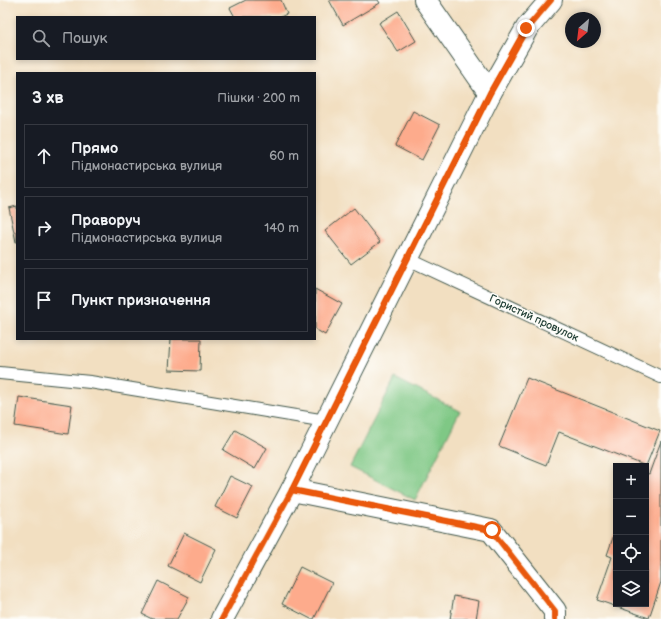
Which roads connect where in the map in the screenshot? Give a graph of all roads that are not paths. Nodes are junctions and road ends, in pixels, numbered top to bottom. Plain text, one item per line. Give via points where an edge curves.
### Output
1 (425, 0) edge
2 (551, 0) edge
3 (490, 93) junction
4 (408, 259) junction
5 (0, 373) edge
6 (661, 377) edge
7 (326, 421) junction
8 (292, 490) junction
9 (222, 619) edge
10 (555, 619) edge

1 - 3 street
2 - 3 street via 526,28
3 - 4 street
4 - 6 lane, Гористий провулок
4 - 7 street
5 - 7 lane via 90,382
7 - 8 street
8 - 9 street
8 - 10 street via 492,530 555,611

